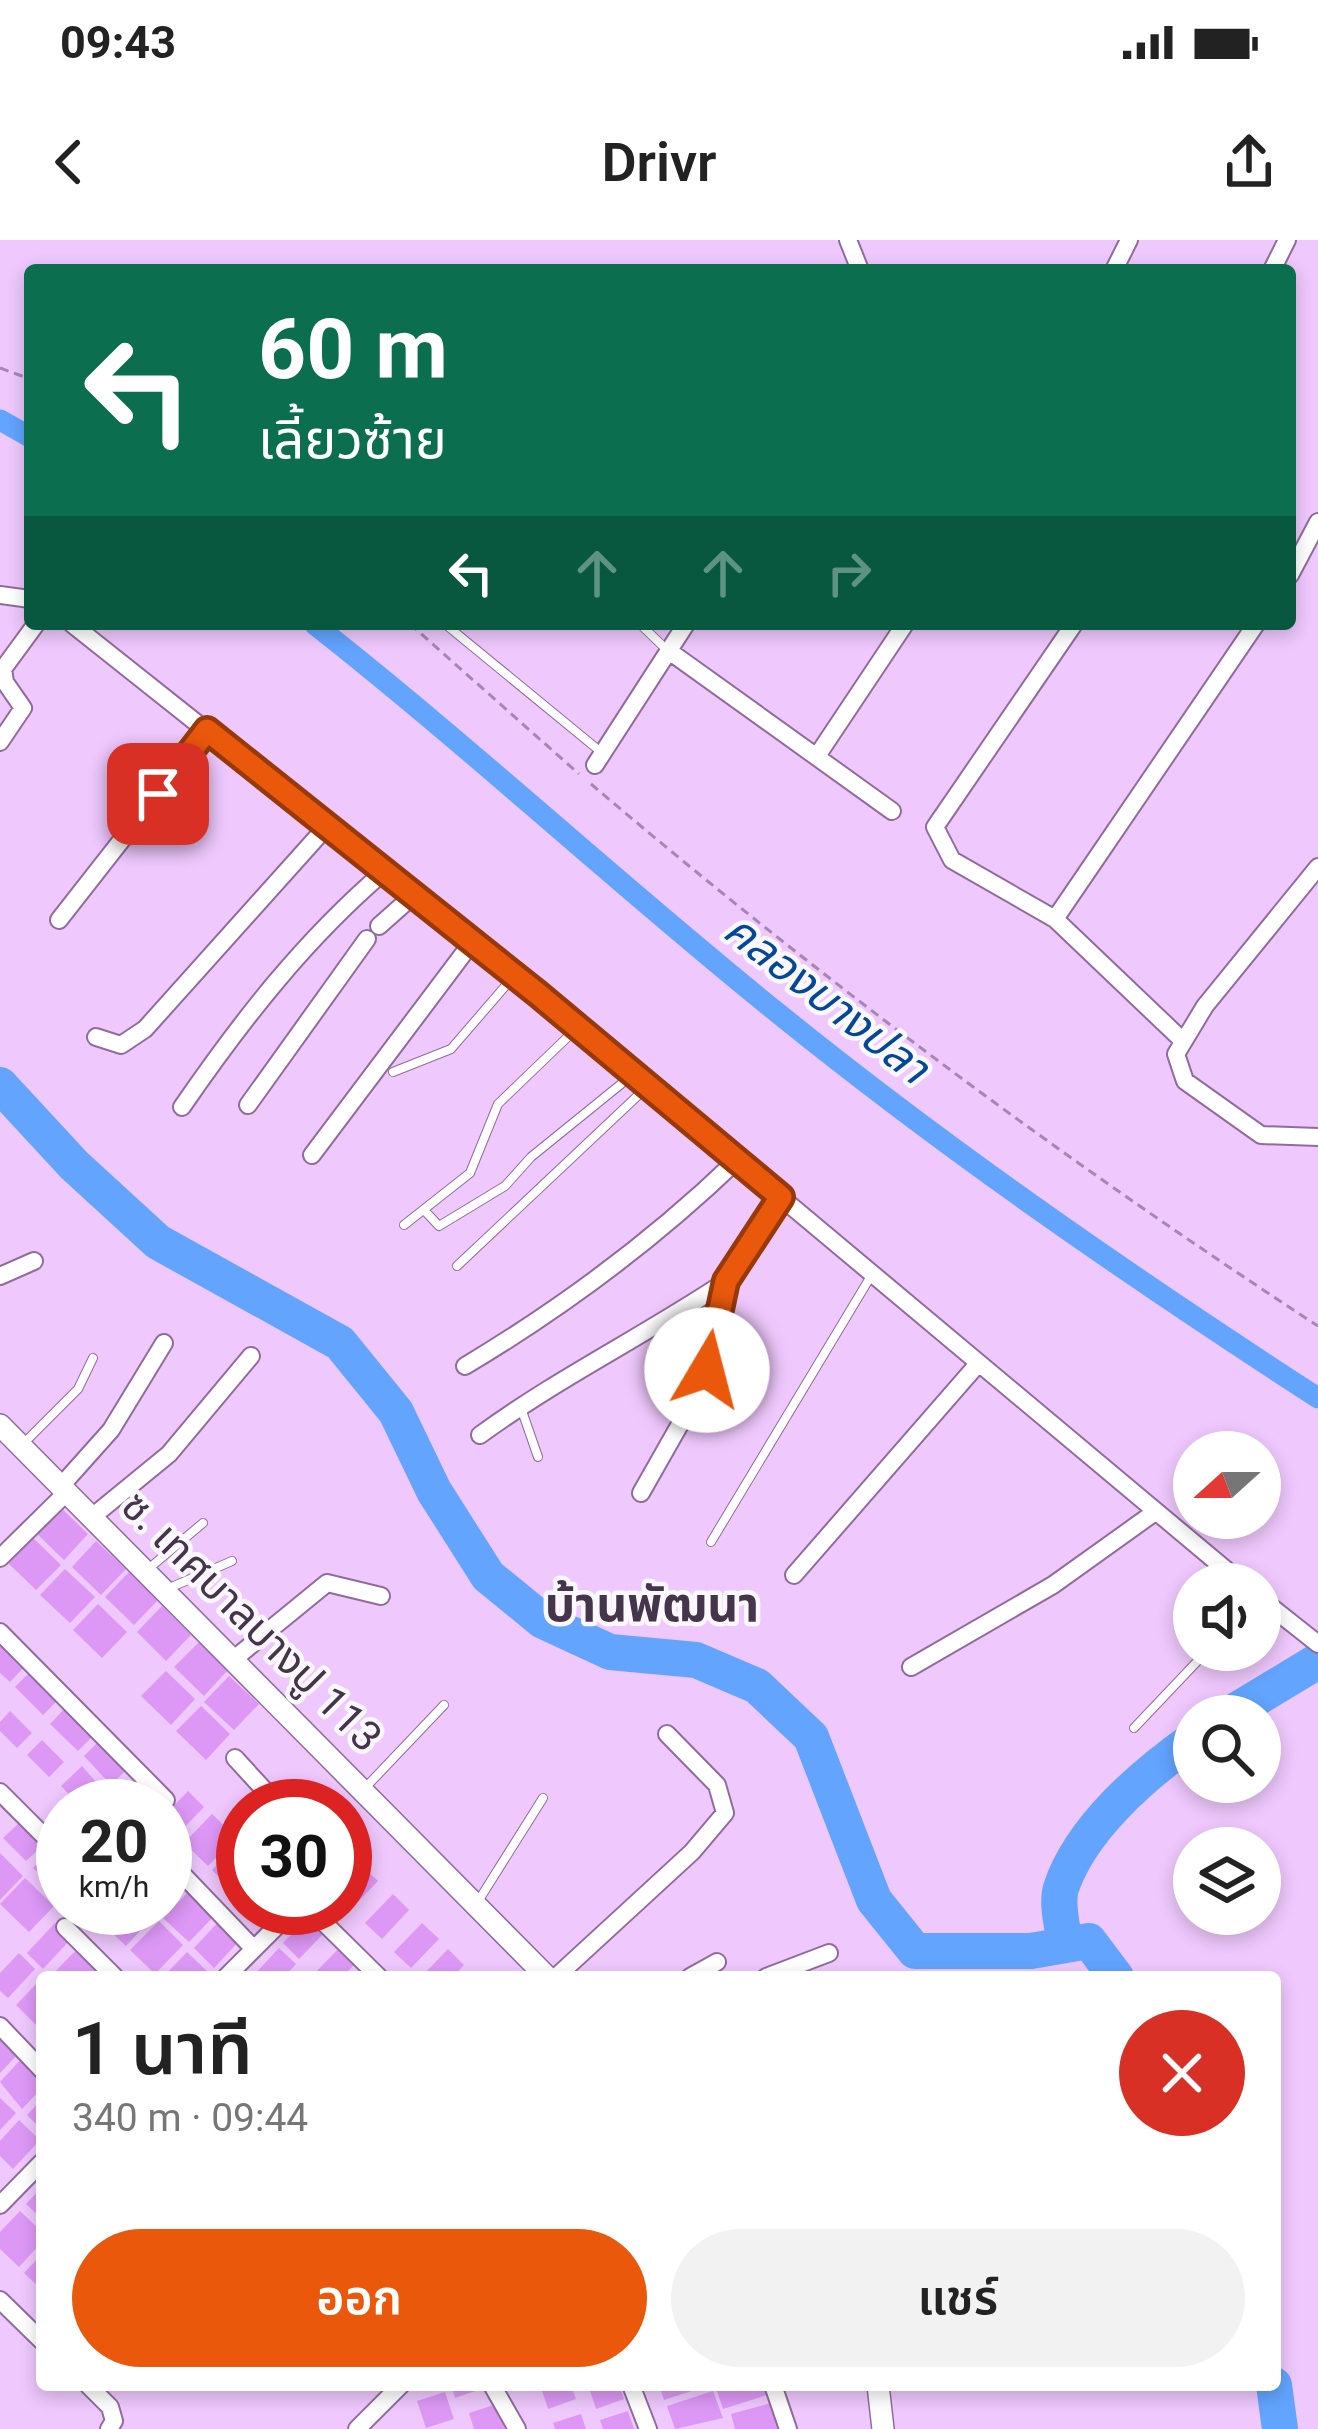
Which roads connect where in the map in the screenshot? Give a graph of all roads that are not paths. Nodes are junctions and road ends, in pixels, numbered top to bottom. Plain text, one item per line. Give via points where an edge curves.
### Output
1 (1318, 522) edge
2 (1296, 564) edge
3 (32, 630) edge
4 (80, 630) edge
5 (452, 630) edge
6 (646, 630) edge
7 (682, 630) edge
8 (901, 630) edge
9 (1070, 630) edge
10 (1252, 630) edge
11 (669, 651) junction
12 (207, 730) junction
13 (0, 742) edge
14 (818, 756) junction
15 (598, 759) joint
16 (892, 811) dead end
17 (328, 825) junction
18 (1318, 867) edge
19 (386, 870) junction
20 (415, 894) junction
21 (1055, 919) junction
22 (59, 920) dead end
23 (473, 941) junction
24 (515, 975) junction
25 (578, 1027) junction
26 (96, 1037) dead end
27 (1183, 1041) junction
28 (393, 1072) dead end
29 (641, 1080) junction
30 (248, 1105) dead end
31 (182, 1107) dead end
32 (1318, 1137) edge
33 (311, 1154) dead end
34 (737, 1160) junction
35 (781, 1197) junction
36 (424, 1210) junction
37 (404, 1226) dead end
38 (34, 1261) dead end
39 (457, 1266) dead end
40 (0, 1276) edge
41 (871, 1276) junction
42 (726, 1281) junction
43 (164, 1343) dead end
44 (251, 1356) dead end
45 (93, 1358) dead end
46 (977, 1365) junction
47 (465, 1366) dead end
48 (520, 1406) junction
49 (0, 1425) edge
50 (480, 1436) dead end
51 (20, 1446) junction
52 (538, 1457) dead end
53 (64, 1489) junction
54 (641, 1493) dead end
55 (1155, 1512) junction
56 (92, 1516) junction
57 (203, 1523) dead end
58 (711, 1542) dead end
59 (0, 1558) edge
60 (232, 1562) dead end
61 (1217, 1563) edge
62 (146, 1570) junction
63 (794, 1575) dead end
64 (165, 1590) junction
65 (381, 1596) dead end
66 (1281, 1613) edge
67 (0, 1632) edge
68 (1313, 1636) edge
69 (234, 1659) junction
70 (911, 1667) dead end
71 (1188, 1671) edge
72 (444, 1706) dead end
73 (1134, 1728) dead end
74 (668, 1734) dead end
75 (235, 1758) dead end
76 (145, 1779) edge
77 (254, 1779) edge
78 (354, 1779) edge
79 (372, 1781) edge
80 (0, 1792) edge
81 (372, 1797) edge
82 (543, 1798) dead end
83 (36, 1828) edge
84 (192, 1884) edge
85 (476, 1904) junction
86 (73, 1935) edge
87 (268, 1935) edge
88 (336, 1935) edge
89 (254, 1949) junction
90 (829, 1953) dead end
91 (717, 1962) dead end
92 (109, 1971) edge
93 (232, 1971) edge
94 (373, 1971) edge
95 (541, 1971) edge
96 (563, 1971) edge
97 (701, 1971) edge
98 (782, 1971) edge
99 (0, 2026) edge
100 (36, 2064) edge
101 (36, 2168) edge
102 (1, 2201) edge
103 (0, 2300) edge
104 (36, 2335) edge
105 (94, 2391) edge
106 (396, 2391) edge
107 (495, 2391) edge
108 (634, 2391) edge
109 (775, 2391) edge
110 (879, 2391) edge
111 (366, 2426) edge
112 (109, 2429) edge
113 (517, 2429) edge
114 (648, 2429) edge
115 (788, 2429) edge
116 (883, 2429) edge

1 - 2 street
3 - 13 street via 3,669 23,708
4 - 12 street
5 - 15 lane
6 - 11 lane
7 - 11 street
8 - 14 street
9 - 21 street via 934,827 952,860
10 - 21 street
11 - 14 street
11 - 15 street
12 - 17 street
12 - 22 street
14 - 16 street
17 - 19 street
17 - 26 street via 145,1029 121,1045
18 - 27 street
19 - 20 street
19 - 31 street via 268,988
20 - 23 street
20 - 30 street via 373,932
21 - 27 street
23 - 24 street
23 - 33 street
24 - 25 street
24 - 28 lane via 451,1049
25 - 29 street
25 - 36 lane via 498,1104 470,1173
27 - 32 street via 1177,1068 1185,1081 1262,1135
29 - 34 street
29 - 36 lane via 531,1157 505,1186 439,1226
29 - 39 lane
34 - 35 street
34 - 47 street via 550,1314
35 - 41 street
35 - 42 street
36 - 37 lane
38 - 40 street
41 - 46 street
41 - 58 lane
42 - 48 street
42 - 54 street via 704,1382
43 - 53 street
44 - 56 street via 169,1454
45 - 51 lane via 78,1389
46 - 55 street
46 - 63 street
48 - 50 street
48 - 52 lane
49 - 51 street, ซ. เทศบาลบางปู 113
51 - 53 street, ซ. เทศบาลบางปู 113
53 - 56 street, ซ. เทศบาลบางปู 113
53 - 59 street
55 - 61 street
55 - 70 street via 1053,1585
56 - 62 street, ซ. เทศบาลบางปู 113
57 - 62 lane
60 - 64 lane
62 - 64 street, ซ. เทศบาลบางปู 113
64 - 69 street, ซ. เทศบาลบางปู 113
65 - 69 street via 327,1583
66 - 68 street
67 - 76 street
69 - 78 street, ซ. เทศบาลบางปู 113
71 - 73 lane
72 - 79 lane
74 - 96 street via 717,1786 725,1813
75 - 77 street
80 - 83 street
81 - 85 street, ซ. เทศบาลบางปู 113
82 - 85 lane
84 - 89 street
85 - 95 street, ซ. เทศบาลบางปู 113
86 - 92 street
87 - 89 street
88 - 94 street
89 - 93 street
90 - 98 street
91 - 97 street
99 - 100 street
101 - 102 street
103 - 104 street
105 - 112 street via 110,2407
106 - 111 street
107 - 113 street
108 - 114 street
109 - 115 street
110 - 116 street

